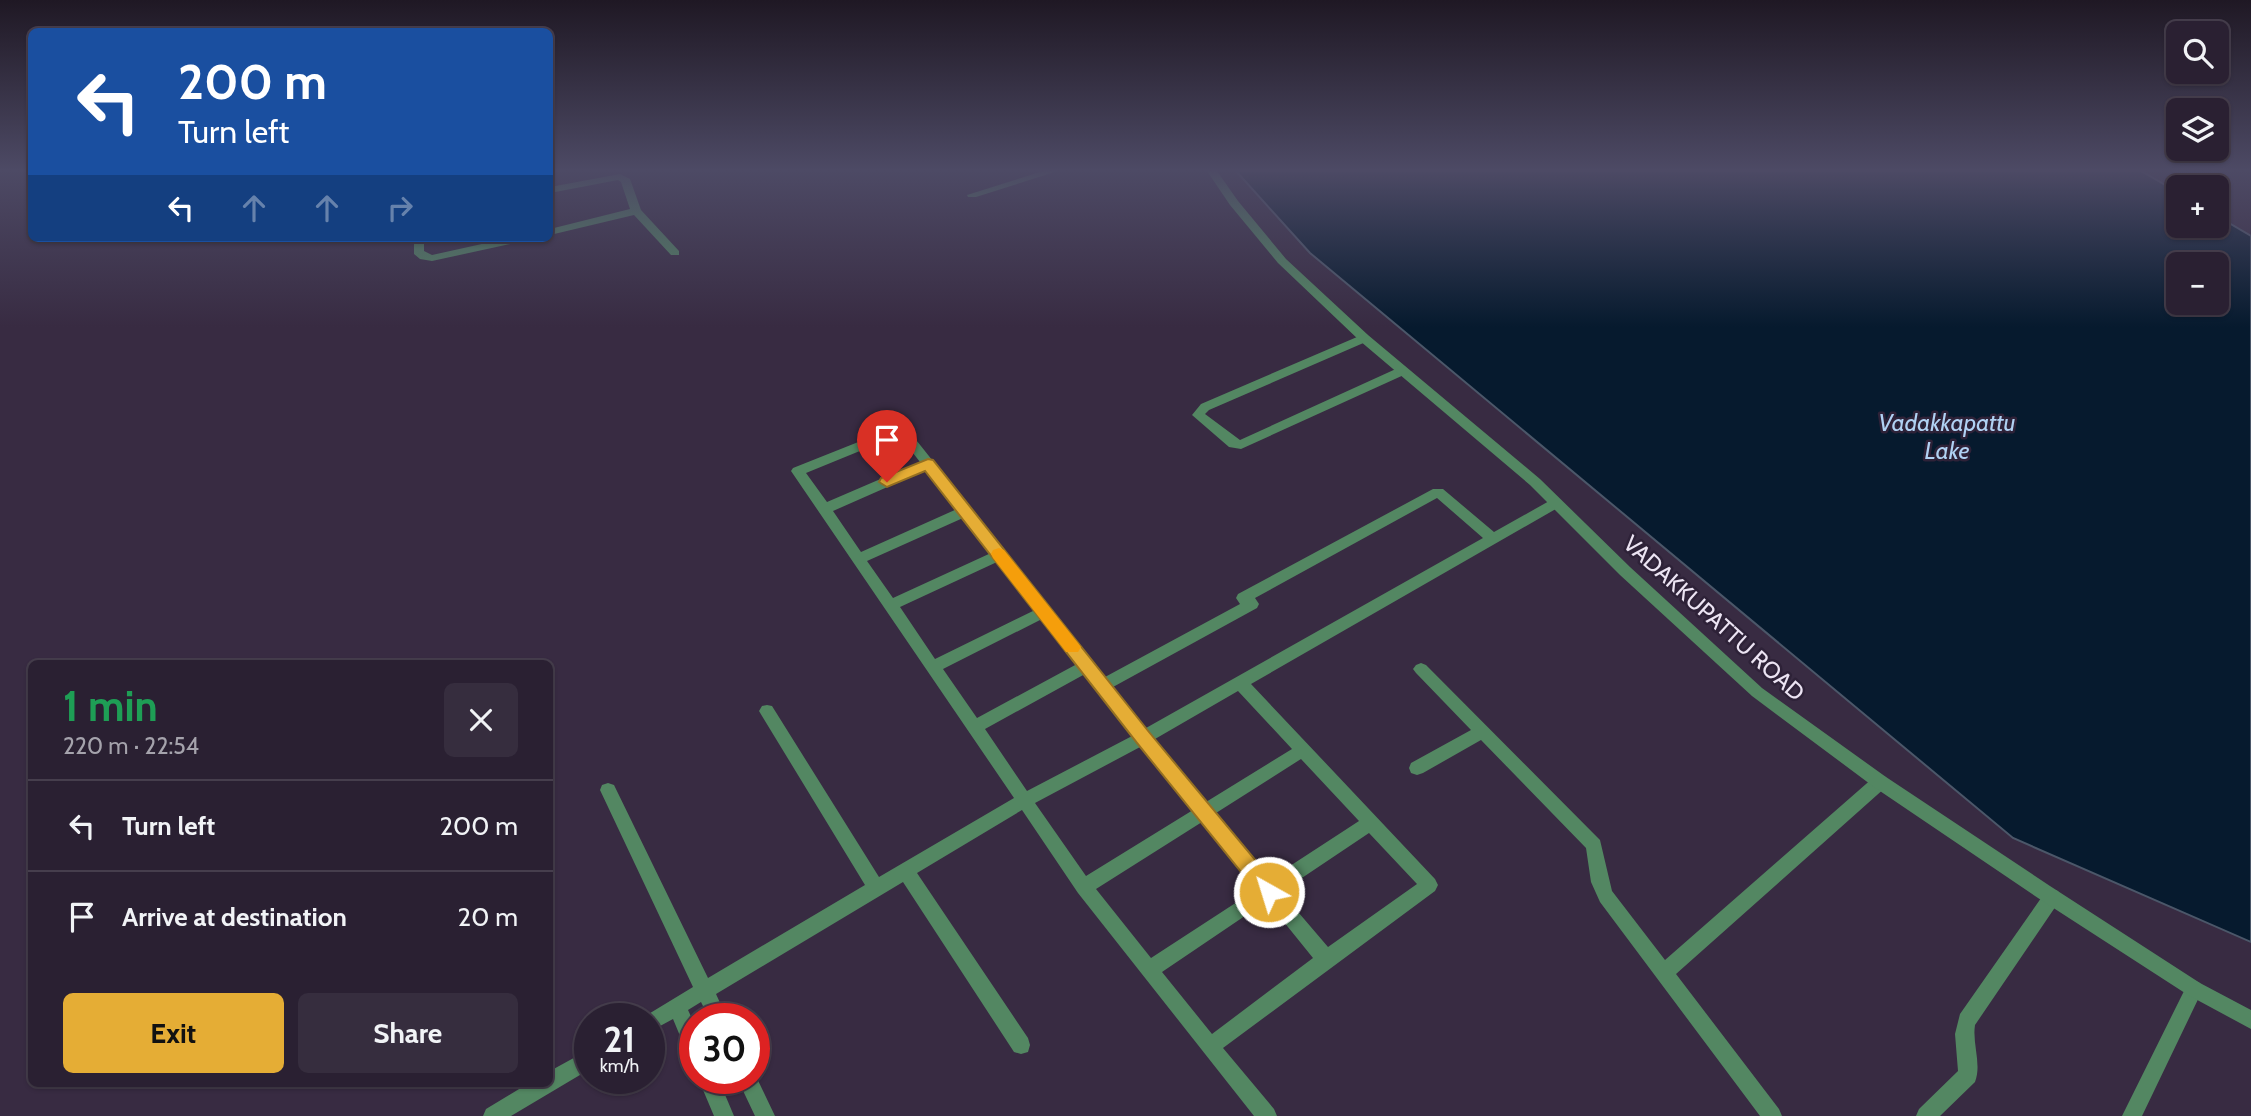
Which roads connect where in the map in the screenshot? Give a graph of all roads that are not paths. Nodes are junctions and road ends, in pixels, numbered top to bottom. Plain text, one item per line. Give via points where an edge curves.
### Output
1 (587, 223) edge
2 (647, 223) edge
3 (1251, 223) edge
4 (553, 231) edge
5 (419, 242) edge
6 (506, 242) edge
7 (675, 253) dead end
8 (1364, 338) junction
9 (1402, 371) junction
10 (928, 464) junction
11 (1556, 503) junction
12 (824, 509) junction
13 (965, 511) junction
14 (1493, 539) junction
15 (999, 555) junction
16 (859, 559) junction
17 (891, 605) junction
18 (1044, 612) junction
19 (1087, 666) junction
20 (933, 667) junction
21 (1421, 668) dead end
22 (1240, 682) junction
23 (1102, 686) junction
24 (767, 711) dead end
25 (975, 727) junction
26 (1483, 731) junction
27 (1143, 738) junction
28 (1303, 750) junction
29 (1417, 768) dead end
30 (1880, 782) junction
31 (608, 790) dead end
32 (1025, 800) junction
33 (1204, 813) junction
34 (1370, 822) junction
35 (905, 870) junction
36 (876, 887) junction
37 (1084, 887) junction
38 (1269, 892) junction
39 (2052, 897) junction
40 (1326, 959) junction
41 (1149, 970) junction
42 (1664, 973) junction
43 (2194, 989) junction
44 (704, 990) junction
45 (710, 1003) edge
46 (677, 1006) junction
47 (679, 1011) edge
48 (665, 1013) edge
49 (2251, 1020) edge
50 (1021, 1045) dead end
51 (1210, 1047) junction
52 (574, 1068) edge
53 (553, 1081) edge
54 (542, 1087) edge
55 (715, 1094) edge
56 (755, 1094) edge
57 (493, 1116) edge
58 (724, 1116) edge
59 (765, 1116) edge
60 (1267, 1116) edge
61 (1773, 1116) edge
62 (1926, 1116) edge
63 (2132, 1116) edge

1 - 4 street
2 - 7 street
3 - 8 street, VADAKKUPATTU ROAD via 1282,261
5 - 6 street via 418,252 432,258
8 - 9 street, VADAKKUPATTU ROAD
8 - 9 street via 1205,407 1198,415 1241,445
9 - 11 street, VADAKKUPATTU ROAD
10 - 12 street
10 - 12 street via 901,429 799,471
10 - 13 street
11 - 14 street
11 - 30 street, VADAKKUPATTU ROAD via 1757,692
12 - 16 street
13 - 15 street
13 - 16 street
14 - 22 street
14 - 23 street via 1438,492 1243,598 1252,604
15 - 17 street
15 - 18 street
16 - 17 street
17 - 20 street
18 - 19 street
18 - 20 street
19 - 23 street
19 - 25 street
20 - 25 street
21 - 26 street
22 - 27 street
22 - 28 street
23 - 27 street
24 - 36 street
25 - 32 street
26 - 29 street
26 - 42 street via 1594,845 1606,896
27 - 32 street
27 - 33 street
28 - 33 street
28 - 34 street
30 - 39 street, VADAKKUPATTU ROAD
30 - 42 street
31 - 44 street
32 - 35 street
32 - 37 street
33 - 37 street
33 - 38 street
34 - 38 street
34 - 40 street via 1429,885
35 - 36 street
35 - 50 street
36 - 44 street
37 - 41 street
38 - 40 street
38 - 41 street
39 - 43 street, VADAKKUPATTU ROAD
39 - 62 street via 1967,1021 1962,1032 1968,1075
40 - 51 street
41 - 51 street
42 - 61 street
43 - 49 street, VADAKKUPATTU ROAD
43 - 63 street
44 - 45 street
44 - 46 street
46 - 47 street
46 - 48 street
51 - 60 street
52 - 53 street
54 - 57 street
55 - 58 street
56 - 59 street

